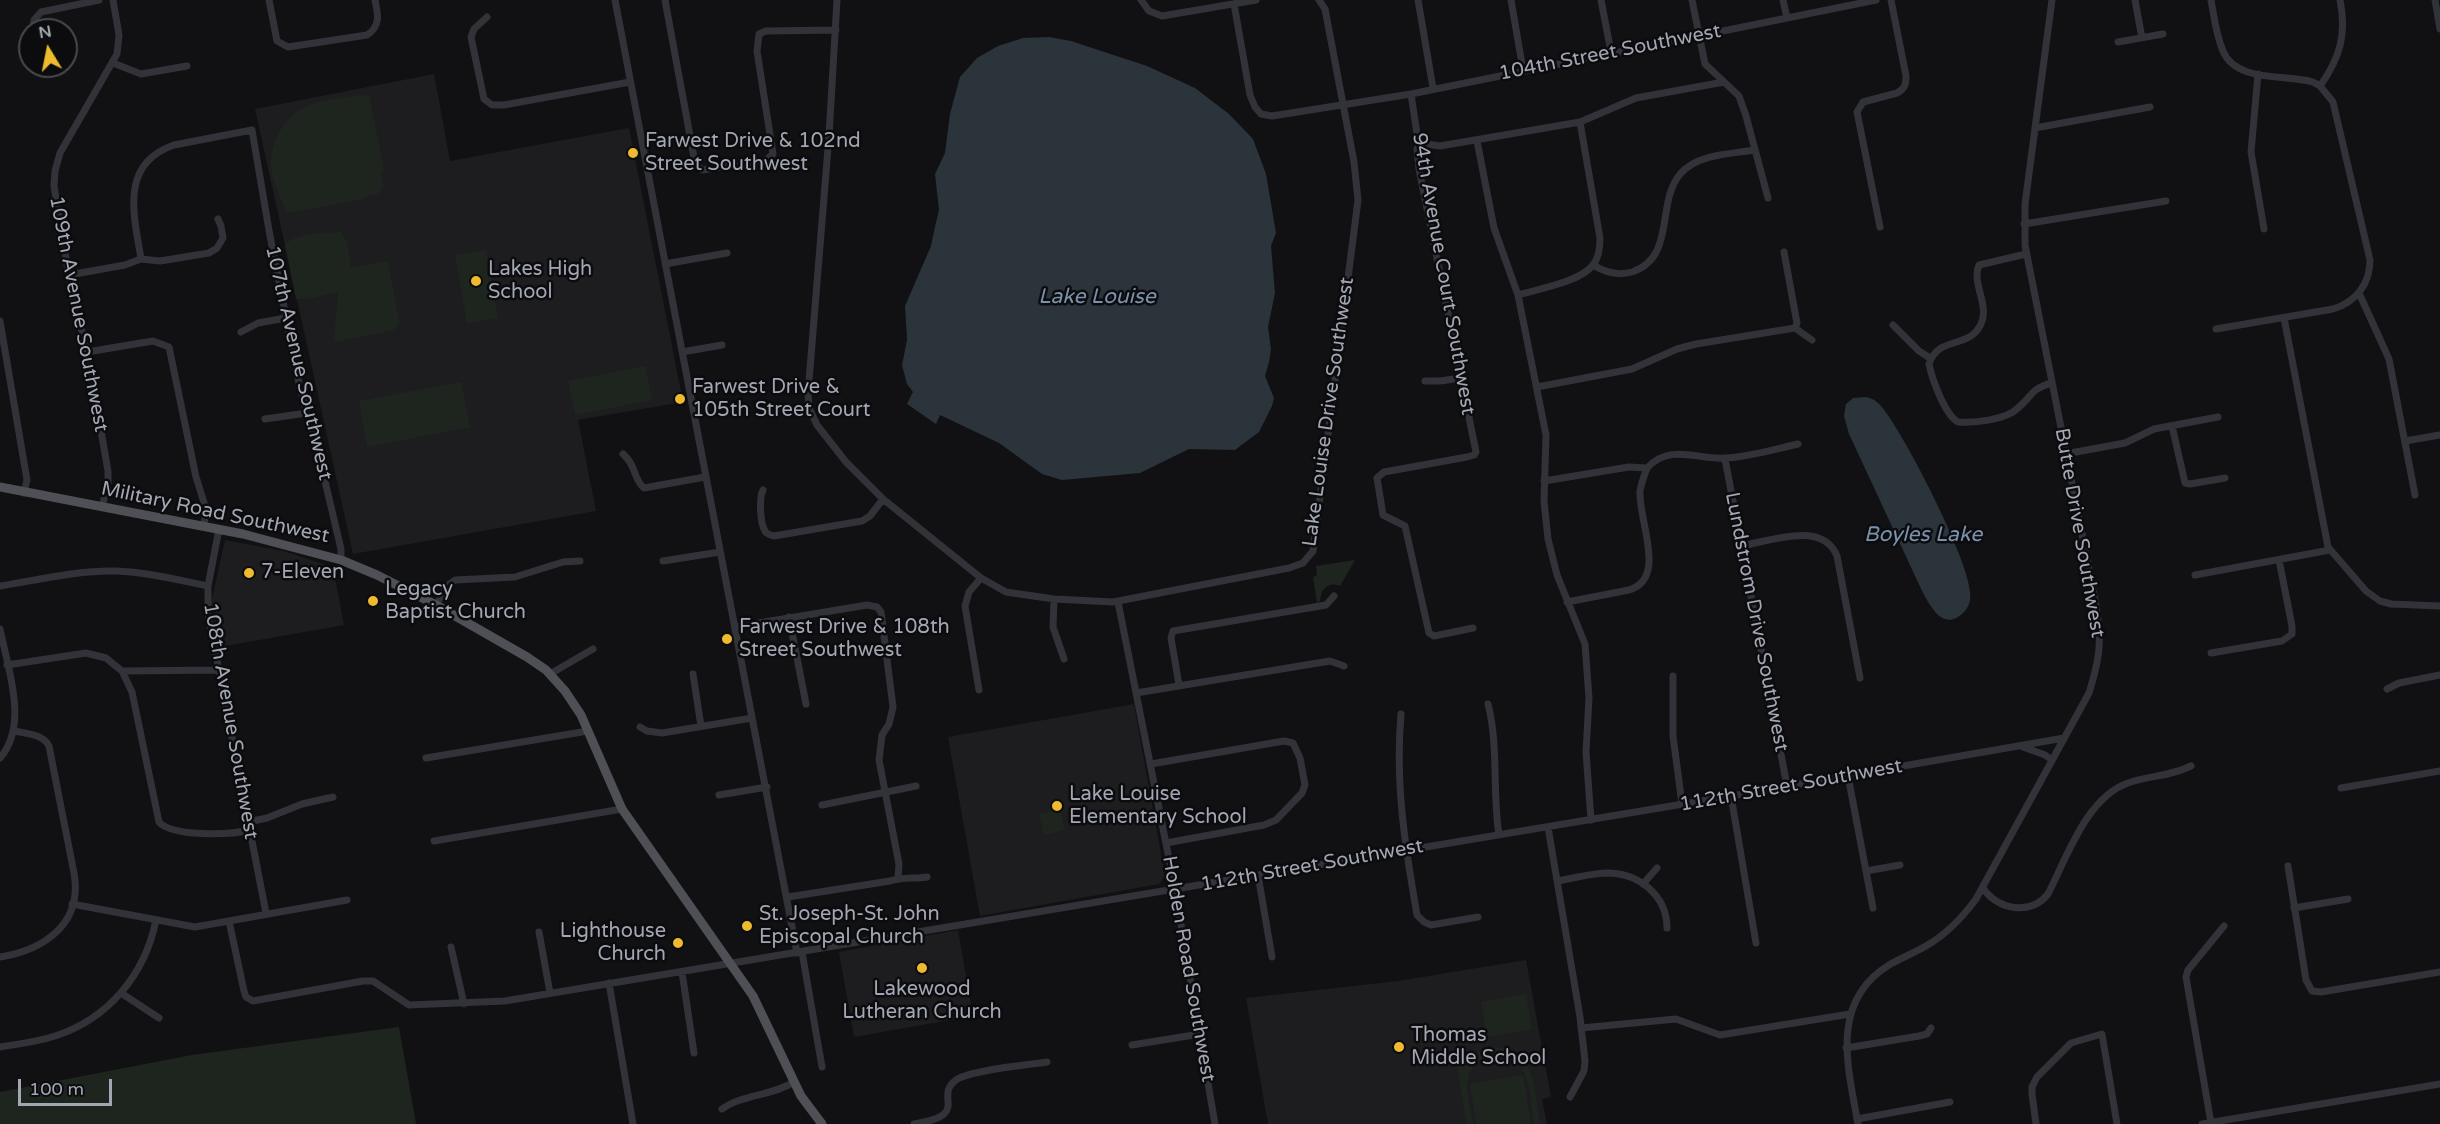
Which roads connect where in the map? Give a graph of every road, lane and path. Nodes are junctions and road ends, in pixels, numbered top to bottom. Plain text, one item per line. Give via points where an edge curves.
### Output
1 (99, 0) edge
2 (113, 0) edge
3 (268, 0) edge
4 (375, 0) edge
5 (615, 0) edge
6 (665, 0) edge
7 (837, 0) edge
8 (1142, 0) edge
9 (1256, 0) edge
10 (1319, 0) edge
11 (1418, 0) edge
12 (1511, 0) edge
13 (1601, 0) edge
14 (1692, 0) edge
15 (1783, 0) edge
16 (1876, 0) edge
17 (1891, 0) edge
18 (2052, 0) edge
19 (2135, 0) edge
20 (2211, 0) edge
21 (2340, 0) edge
22 (2435, 0) edge
23 (1234, 4) junction
24 (487, 17) dead end
25 (35, 18) edge
26 (1787, 18) junction
27 (2440, 26) edge
28 (836, 30) junction
29 (1699, 34) junction
30 (2163, 34) dead end
31 (2142, 38) junction
32 (2118, 42) dead end
33 (1611, 52) junction
34 (114, 63) junction
35 (187, 66) dead end
36 (1523, 70) junction
37 (2258, 74) junction
38 (630, 82) junction
39 (1724, 82) junction
40 (2320, 86) junction
41 (1433, 88) junction
42 (1411, 94) junction
43 (1344, 105) junction
44 (2150, 107) dead end
45 (1580, 122) junction
46 (2035, 128) junction
47 (1477, 141) junction
48 (1420, 143) junction
49 (1754, 150) junction
50 (1768, 198) dead end
51 (2166, 201) dead end
52 (218, 219) dead end
53 (2024, 224) junction
54 (1880, 227) dead end
55 (2264, 229) dead end
56 (1784, 252) dead end
57 (727, 253) dead end
58 (2026, 254) junction
59 (141, 259) junction
60 (665, 264) junction
61 (1593, 265) junction
62 (69, 275) junction
63 (2359, 293) junction
64 (1518, 295) junction
65 (286, 318) junction
66 (2284, 318) junction
67 (0, 321) edge
68 (1893, 325) dead end
69 (1795, 327) junction
70 (2216, 329) dead end
71 (241, 332) dead end
72 (1812, 340) dead end
73 (722, 345) dead end
74 (87, 352) junction
75 (682, 352) junction
76 (1930, 358) junction
77 (1461, 378) junction
78 (1425, 381) dead end
79 (2052, 383) junction
80 (1537, 387) junction
81 (307, 412) junction
82 (2218, 417) dead end
83 (265, 419) dead end
84 (2172, 426) junction
85 (2440, 435) edge
86 (2405, 441) junction
87 (1798, 444) dead end
88 (623, 454) dead end
89 (2065, 454) junction
90 (1725, 459) junction
91 (1647, 468) junction
92 (705, 477) junction
93 (2225, 478) dead end
94 (1544, 481) junction
95 (0, 487) edge
96 (763, 490) dead end
97 (24, 493) junction
98 (2415, 495) dead end
99 (883, 499) junction
100 (102, 507) junction
101 (204, 526) junction
102 (219, 529) junction
103 (1741, 546) junction
104 (2330, 550) junction
105 (720, 552) junction
106 (341, 560) junction
107 (2280, 560) junction
108 (580, 561) dead end
109 (663, 561) dead end
110 (2195, 575) dead end
111 (981, 578) junction
112 (0, 586) edge
113 (208, 586) junction
114 (1334, 596) dead end
115 (1054, 599) junction
116 (1118, 602) junction
117 (1567, 602) junction
118 (436, 605) junction
119 (2440, 606) edge
120 (789, 617) junction
121 (735, 627) junction
122 (1473, 628) dead end
123 (0, 629) edge
124 (593, 649) dead end
125 (2211, 653) dead end
126 (1064, 659) dead end
127 (7, 665) junction
128 (1344, 666) dead end
129 (219, 670) junction
130 (122, 671) junction
131 (550, 674) junction
132 (693, 674) dead end
133 (2440, 675) edge
134 (1672, 676) dead end
135 (1860, 678) dead end
136 (1179, 685) junction
137 (2387, 689) dead end
138 (979, 690) dead end
139 (1136, 693) junction
140 (806, 704) dead end
141 (1488, 704) dead end
142 (1401, 714) dead end
143 (752, 718) junction
144 (701, 726) junction
145 (640, 727) dead end
146 (15, 731) junction
147 (588, 731) junction
148 (2064, 738) junction
149 (2021, 746) junction
150 (0, 758) edge
151 (426, 758) dead end
152 (2052, 760) junction
153 (1151, 764) junction
154 (2191, 766) dead end
155 (2440, 771) edge
156 (1848, 776) junction
157 (916, 786) dead end
158 (1787, 786) junction
159 (767, 787) junction
160 (2341, 788) dead end
161 (887, 792) junction
162 (719, 795) dead end
163 (1731, 796) junction
164 (333, 797) dead end
165 (1682, 804) junction
166 (822, 805) dead end
167 (622, 809) junction
168 (1591, 820) junction
169 (248, 822) junction
170 (1548, 827) junction
171 (249, 831) junction
172 (1499, 835) junction
173 (434, 841) dead end
174 (1166, 843) junction
175 (1406, 851) junction
176 (1900, 866) dead end
177 (2288, 866) dead end
178 (1657, 868) dead end
179 (1866, 871) junction
180 (1258, 875) junction
181 (898, 877) junction
182 (927, 877) dead end
183 (1558, 881) junction
184 (1643, 884) junction
185 (1983, 888) junction
186 (1175, 889) junction
187 (788, 897) junction
188 (2348, 899) dead end
189 (347, 900) dead end
190 (72, 904) junction
191 (1873, 908) dead end
192 (2294, 908) junction
193 (266, 913) junction
194 (1478, 917) dead end
195 (156, 920) junction
196 (229, 921) junction
197 (2224, 926) dead end
198 (1667, 928) dead end
199 (539, 932) dead end
200 (1756, 943) dead end
201 (451, 947) dead end
202 (800, 952) junction
203 (0, 957) edge
204 (1272, 957) dead end
205 (731, 964) junction
206 (682, 972) junction
207 (2440, 972) edge
208 (609, 983) junction
209 (121, 993) junction
210 (550, 993) junction
211 (464, 1004) junction
212 (1850, 1014) junction
213 (159, 1018) dead end
214 (1581, 1028) junction
215 (1931, 1028) dead end
216 (1200, 1034) junction
217 (1132, 1045) dead end
218 (0, 1047) edge
219 (1846, 1048) junction
220 (694, 1053) dead end
221 (1047, 1062) dead end
222 (822, 1067) dead end
223 (794, 1082) junction
224 (2440, 1084) edge
225 (1570, 1097) dead end
226 (1950, 1102) dead end
227 (722, 1109) dead end
228 (1857, 1121) edge
229 (2211, 1123) edge
230 (633, 1124) edge
231 (822, 1124) edge
232 (914, 1124) edge
233 (1215, 1124) edge
234 (2036, 1124) edge
235 (2118, 1124) edge
236 (2202, 1124) edge

1 - 25 street via 41,12
2 - 34 street via 119,35
3 - 4 street via 277,41 295,47 367,35 378,19
5 - 38 street
6 - 28 street via 695,163 702,170 752,164 772,154 757,51 759,34
7 - 28 street, Lake Louise Drive Southwest
8 - 23 street via 1144,6 1162,16
9 - 23 street
10 - 43 street, Lake Louise Drive Southwest via 1325,9
11 - 41 street
12 - 36 street
13 - 33 street
14 - 29 street
15 - 26 street
16 - 26 street, 104th Street Southwest
17 - 54 street via 1906,85 1898,93 1863,102 1857,112
18 - 46 street, Butte Drive Southwest
19 - 31 street
20 - 37 street via 2223,53 2243,70
21 - 40 street via 2344,34
22 - 27 street
23 - 43 street, 104th Street Southwest via 1250,95 1261,114 1272,116
24 - 38 street via 471,37 484,99 492,105
26 - 29 street, 104th Street Southwest
28 - 99 street, Lake Louise Drive Southwest via 808,400 829,441
29 - 33 street, 104th Street Southwest
29 - 39 street via 1705,64
30 - 31 street
31 - 32 street
33 - 36 street, 104th Street Southwest
34 - 35 street via 141,74
34 - 62 street, 109th Avenue Southwest via 68,137 55,171
36 - 41 street, 104th Street Southwest
37 - 40 street via 2305,80
37 - 55 street via 2251,152
38 - 60 street
39 - 45 street via 1636,98
39 - 49 street via 1741,100
40 - 63 street via 2335,108 2367,243 2370,266
41 - 42 street, 104th Street Southwest
42 - 43 street, 104th Street Southwest
42 - 48 street, 94th Avenue Court Southwest
43 - 116 street, Lake Louise Drive Southwest via 1358,200 1314,551 1296,566
44 - 46 street
45 - 47 street
45 - 61 street via 1600,238
46 - 53 street, Butte Drive Southwest
47 - 48 street via 1434,147
47 - 64 street via 1494,228
48 - 77 street, 94th Avenue Court Southwest via 1417,155
49 - 50 street
49 - 61 street via 1706,159 1683,171 1671,197 1657,253 1642,268 1615,274
51 - 53 street
52 - 59 street via 223,238 214,250 160,261
53 - 58 street, Butte Drive Southwest
56 - 69 street
57 - 60 street
58 - 76 street via 1979,265 1982,322 1966,339 1940,347
58 - 79 street, Butte Drive Southwest
59 - 62 street
59 - 65 street, 107th Avenue Southwest via 132,201 133,189 148,162 174,145 252,129
60 - 75 street
61 - 64 street via 1574,278
62 - 74 street, 109th Avenue Southwest
63 - 66 street via 2340,307
63 - 86 street via 2389,359
64 - 80 street
65 - 71 street via 258,323
65 - 81 street, 107th Avenue Southwest
66 - 70 street
66 - 104 street
67 - 97 street via 27,480
68 - 76 street
69 - 72 street
69 - 80 street via 1696,344 1632,369
73 - 75 street
74 - 100 street, 109th Avenue Southwest via 108,471
74 - 101 street via 153,341 169,347 206,509
75 - 92 street
76 - 79 street via 1930,372 1952,418 1958,422 2012,413 2037,388
77 - 78 street
77 - 122 street, 94th Avenue Court Southwest via 1476,448 1474,455 1380,473 1377,481 1383,516 1406,526 1426,629 1431,635 1439,635
79 - 89 street, Butte Drive Southwest
80 - 94 street via 1547,442
81 - 83 street
81 - 106 street, 107th Avenue Southwest
82 - 84 street
84 - 89 street via 2149,431 2125,443
84 - 93 street via 2183,482
85 - 86 street
86 - 98 street
87 - 90 street
88 - 92 street via 634,465 638,483 644,488
89 - 148 street, Butte Drive Southwest via 2100,640 2089,693
90 - 91 street via 1676,453
90 - 103 street, Lundstrom Drive Southwest
91 - 94 street via 1629,467
91 - 117 street via 1640,492 1650,569 1642,584
92 - 105 street
94 - 117 street via 1548,539
95 - 97 main road, Military Road Southwest
96 - 99 street via 760,500 764,529 778,537 862,521
97 - 100 main road, Military Road Southwest
99 - 111 street, Lake Louise Drive Southwest
100 - 101 main road, Military Road Southwest
101 - 102 main road, Military Road Southwest
102 - 106 main road, Military Road Southwest
102 - 113 street, 108th Avenue Southwest
103 - 135 street via 1807,535 1821,537 1831,545 1837,556
103 - 158 street, Lundstrom Drive Southwest
104 - 107 street
104 - 119 street via 2380,601
105 - 109 street
105 - 121 street
106 - 118 main road, Military Road Southwest
107 - 110 street
107 - 125 street via 2292,626 2290,636 2282,641
108 - 118 street via 562,562 515,577 455,580
111 - 115 street, Lake Louise Drive Southwest via 1006,592
111 - 138 street via 969,592 965,606
112 - 113 street via 114,571
113 - 129 street, 108th Avenue Southwest via 208,614
114 - 136 street via 1326,605 1176,630 1171,634
115 - 116 street, Lake Louise Drive Southwest
115 - 126 street via 1053,627
116 - 139 street, Holden Road Southwest
117 - 168 street via 1586,652
118 - 131 main road, Military Road Southwest
120 - 121 street
120 - 140 street
120 - 161 street via 867,605 877,608 883,617 893,707 882,735 879,760
121 - 143 street
123 - 127 street
124 - 131 street
127 - 130 street via 90,654 106,658
127 - 146 street via 16,712
128 - 136 street via 1330,661
129 - 130 street
129 - 169 street, 108th Avenue Southwest
130 - 171 street via 132,692 157,818 162,825 221,834
131 - 147 main road, Military Road Southwest via 570,698
132 - 144 street
133 - 137 street
134 - 165 street via 1673,736
136 - 139 street
139 - 153 street, Holden Road Southwest
141 - 172 street
142 - 175 street via 1398,775
143 - 144 street
143 - 159 street
144 - 145 street via 658,733
146 - 150 street
146 - 190 street via 46,740 49,746 75,880
147 - 151 street
147 - 167 main road, Military Road Southwest
148 - 149 street, 112th Street Southwest
148 - 152 street, Butte Drive Southwest
149 - 152 street
149 - 156 street, 112th Street Southwest
152 - 185 street, Butte Drive Southwest
153 - 174 street, Holden Road Southwest
153 - 174 street via 1275,741 1293,743 1306,781 1297,799 1271,823
154 - 185 street via 2171,775 2128,783 2104,797 2088,817 2048,894 2040,902 2028,907 2007,906
155 - 160 street
156 - 158 street, 112th Street Southwest
156 - 179 street
157 - 161 street
158 - 163 street, 112th Street Southwest
159 - 162 street
159 - 187 street
161 - 166 street
161 - 181 street
163 - 165 street, 112th Street Southwest
163 - 200 street
164 - 169 street
165 - 168 street, 112th Street Southwest
167 - 173 street
167 - 205 main road, Military Road Southwest
168 - 170 street, 112th Street Southwest
169 - 171 street, 108th Avenue Southwest
170 - 172 street, 112th Street Southwest
170 - 183 street
171 - 193 street, 108th Avenue Southwest
172 - 175 street, 112th Street Southwest
174 - 186 street, Holden Road Southwest
175 - 180 street, 112th Street Southwest
175 - 194 street via 1420,919 1431,925
176 - 179 street
177 - 192 street
178 - 184 street
179 - 191 street
180 - 186 street, 112th Street Southwest
180 - 204 street
181 - 182 street
181 - 187 street
183 - 184 street via 1607,873 1628,876
183 - 214 street
184 - 198 street via 1665,909
185 - 212 street, Butte Drive Southwest via 1948,931 1872,978
186 - 202 street, 112th Street Southwest
186 - 216 street, Holden Road Southwest
187 - 202 street
188 - 192 street
189 - 193 street
190 - 195 street
190 - 203 street via 62,925 46,942 30,951
192 - 207 street via 2306,980 2312,991
193 - 196 street
195 - 196 street via 195,927
195 - 209 street via 144,959
196 - 211 street, 112th Street Southwest via 246,997 253,1001 373,981 409,1005
197 - 229 street via 2186,977
199 - 210 street
201 - 211 street
202 - 205 street, 112th Street Southwest
202 - 222 street
205 - 206 street, 112th Street Southwest
205 - 223 main road, Military Road Southwest via 753,996
206 - 208 street, 112th Street Southwest
206 - 220 street
208 - 210 street, 112th Street Southwest
208 - 230 street
209 - 213 street
209 - 218 street via 78,1027 46,1039
210 - 211 street, 112th Street Southwest
212 - 214 street via 1720,1035 1676,1019
212 - 219 street, Butte Drive Southwest
214 - 225 street via 1584,1071
215 - 219 street via 1919,1036
216 - 217 street
216 - 233 street, Holden Road Southwest
219 - 228 street, Butte Drive Southwest
221 - 232 street via 959,1078 949,1089 943,1116
223 - 227 street via 777,1092 735,1101
223 - 231 main road, Military Road Southwest
224 - 229 street
226 - 228 street
229 - 236 street
234 - 235 street via 2032,1087 2037,1077 2071,1043 2102,1034

